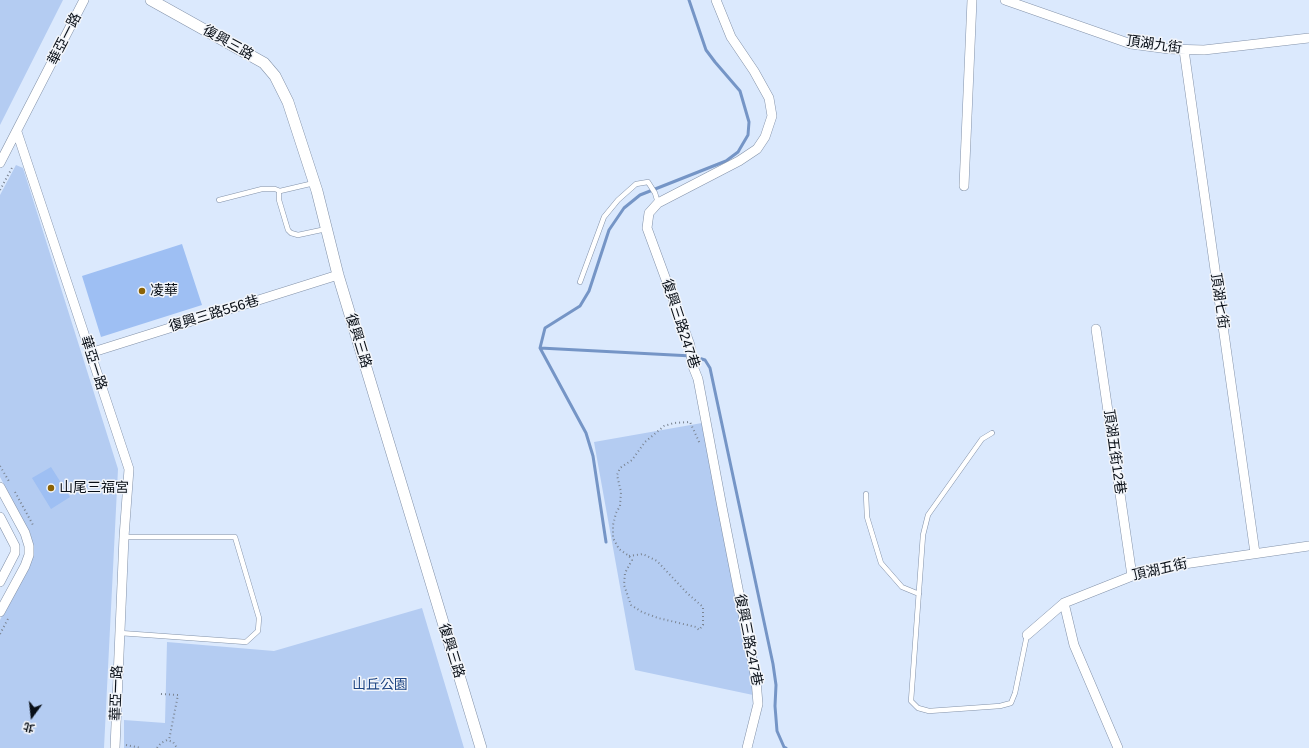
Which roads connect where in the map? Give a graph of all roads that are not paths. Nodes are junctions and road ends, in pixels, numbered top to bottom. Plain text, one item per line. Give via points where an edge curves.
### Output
1 (84, 0) edge
2 (151, 0) edge
3 (716, 0) edge
4 (972, 0) edge
5 (1005, 0) edge
6 (1309, 38) edge
7 (1184, 50) junction
8 (17, 132) junction
9 (2, 160) edge
10 (314, 183) junction
11 (964, 186) dead end
12 (280, 191) junction
13 (219, 200) dead end
14 (658, 203) junction
15 (326, 230) junction
16 (338, 275) junction
17 (580, 282) dead end
18 (1096, 329) dead end
19 (90, 353) junction
20 (992, 433) dead end
21 (0, 487) edge
22 (866, 494) dead end
23 (0, 517) edge
24 (124, 537) junction
25 (1309, 546) edge
26 (1255, 553) junction
27 (1132, 576) junction
28 (0, 582) edge
29 (919, 594) junction
30 (1064, 602) junction
31 (0, 612) edge
32 (120, 633) junction
33 (1027, 635) joint
34 (115, 748) edge
35 (481, 748) edge
36 (747, 748) edge
37 (1118, 748) edge

1 - 8 street, 華亞一路
2 - 10 street, 復興三路 via 264,63 275,76 288,102
3 - 14 street via 731,38 769,98 772,116 757,149
4 - 11 street
5 - 7 street, 頂湖九街 via 1131,44
6 - 7 street, 頂湖九街
7 - 26 street, 頂湖七街
8 - 9 street
8 - 19 street, 華亞一路
10 - 12 lane
10 - 15 street, 復興三路
12 - 13 lane via 262,189
12 - 15 lane via 279,200 291,233 298,235
14 - 17 lane via 648,182 636,184 618,200 604,217
14 - 36 street, 復興三路247巷 via 649,213 647,228 690,346 692,364 698,379 756,680 758,704
15 - 16 street, 復興三路
16 - 19 street, 復興三路556巷
16 - 35 street, 復興三路
18 - 27 street, 頂湖五街12巷
19 - 24 street, 華亞一路 via 129,469
20 - 29 lane via 982,439 928,515 923,535
21 - 31 street via 25,533 29,546 25,566
22 - 29 lane via 867,517 881,564 902,587
23 - 28 street via 15,546 15,553
24 - 32 street, 華亞一路
24 - 32 lane via 235,537 259,618 258,631 246,642
25 - 26 street, 頂湖五街
26 - 27 street, 頂湖五街 via 1170,566
27 - 30 street, 頂湖五街
29 - 33 lane via 911,701 918,708 929,711 1011,703
30 - 33 street, 頂湖五街
30 - 37 street via 1074,645
32 - 34 street, 華亞一路

